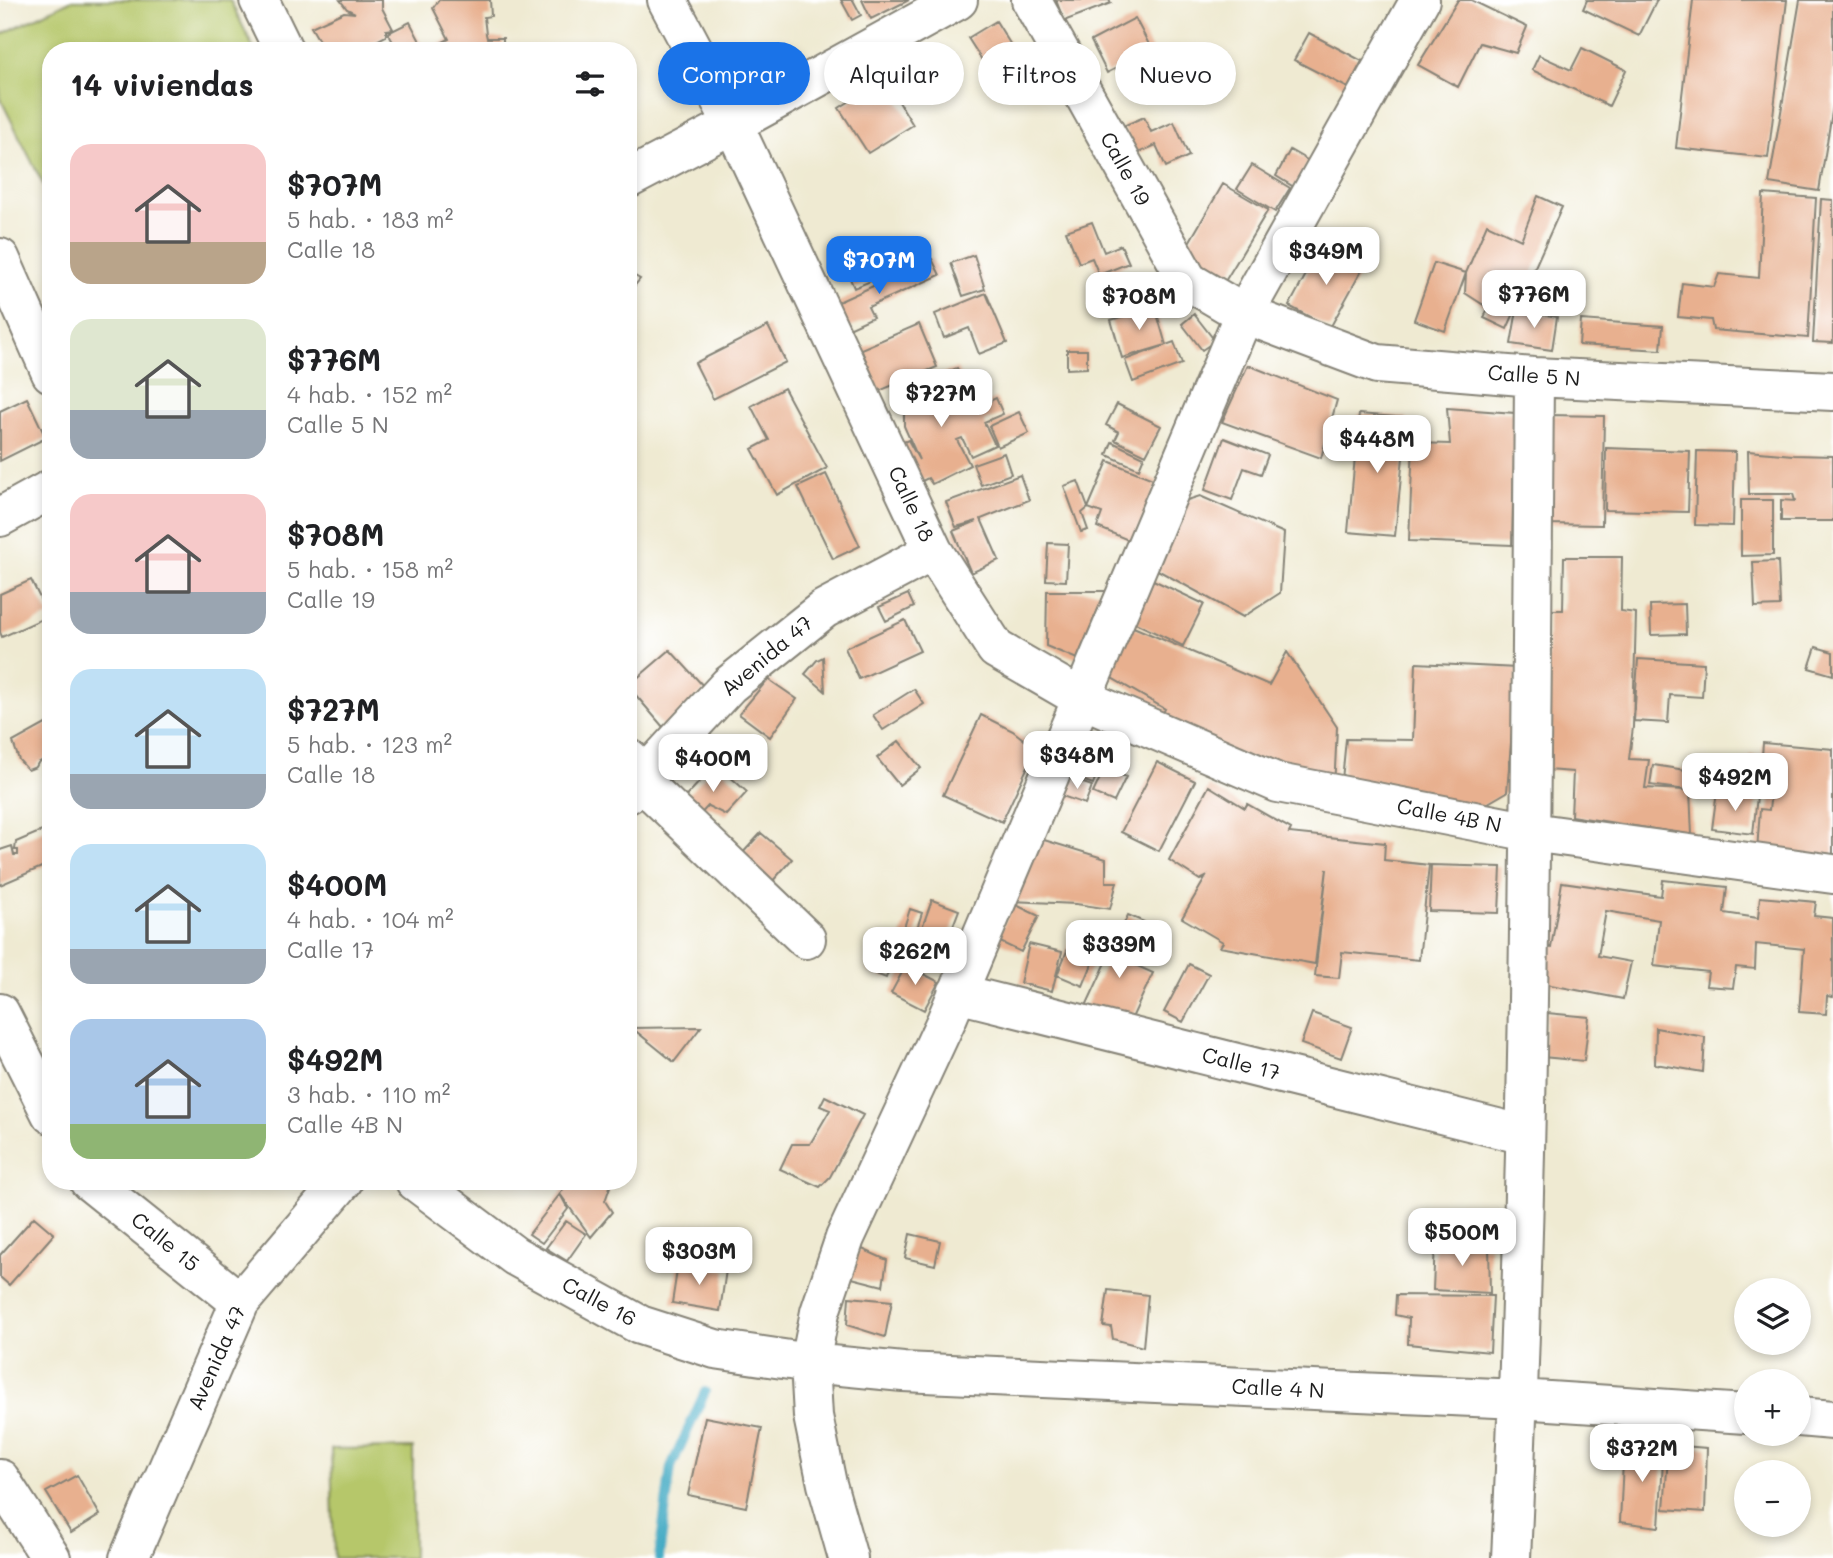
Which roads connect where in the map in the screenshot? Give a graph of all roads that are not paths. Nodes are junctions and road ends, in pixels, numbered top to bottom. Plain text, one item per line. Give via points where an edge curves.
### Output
1 (259, 0) edge
2 (667, 0) edge
3 (958, 0) edge
4 (1031, 0) edge
5 (1420, 0) edge
6 (280, 42) edge
7 (733, 124) junction
8 (637, 173) edge
9 (0, 258) edge
10 (1244, 314) junction
11 (42, 353) edge
12 (1534, 377) junction
13 (1833, 391) edge
14 (42, 494) edge
15 (0, 517) edge
16 (933, 551) junction
17 (1081, 698) junction
18 (637, 771) edge
19 (637, 781) edge
20 (1531, 832) junction
21 (1833, 874) edge
22 (806, 939) dead end
23 (957, 993) junction
24 (0, 1013) edge
25 (42, 1096) edge
26 (1525, 1135) junction
27 (100, 1190) edge
28 (335, 1190) edge
29 (427, 1190) edge
30 (240, 1302) junction
31 (810, 1363) junction
32 (1518, 1399) junction
33 (1734, 1413) edge
34 (1811, 1419) edge
35 (1833, 1420) edge
36 (0, 1479) edge
37 (51, 1558) edge
38 (129, 1558) edge
39 (848, 1558) edge
40 (1511, 1558) edge

1 - 6 street
2 - 7 street, Calle 18
3 - 7 street
4 - 10 street, Calle 19 via 1188,281
5 - 10 street
7 - 8 street
7 - 16 street, Calle 18
9 - 11 street
10 - 12 street, Calle 5 N via 1377,364
10 - 17 street
12 - 13 street, Calle 5 N
12 - 20 street
14 - 15 street
16 - 17 street, Calle 18 via 996,649
16 - 18 street, Avenida 47 via 824,609 729,685
17 - 20 street, Calle 4B N via 1278,783
17 - 23 street
19 - 22 street
20 - 21 street, Calle 4B N
20 - 26 street
23 - 26 street, Calle 17
23 - 31 street via 845,1238 820,1312
24 - 25 street
26 - 32 street
27 - 30 street, Calle 15
28 - 30 street, Avenida 47
29 - 31 street, Calle 16 via 515,1256 640,1325 715,1349
30 - 38 street, Avenida 47
31 - 32 street, Calle 4 N via 903,1372
31 - 39 street via 813,1416
32 - 33 street, Calle 4 N
32 - 40 street
34 - 35 street
36 - 37 street

